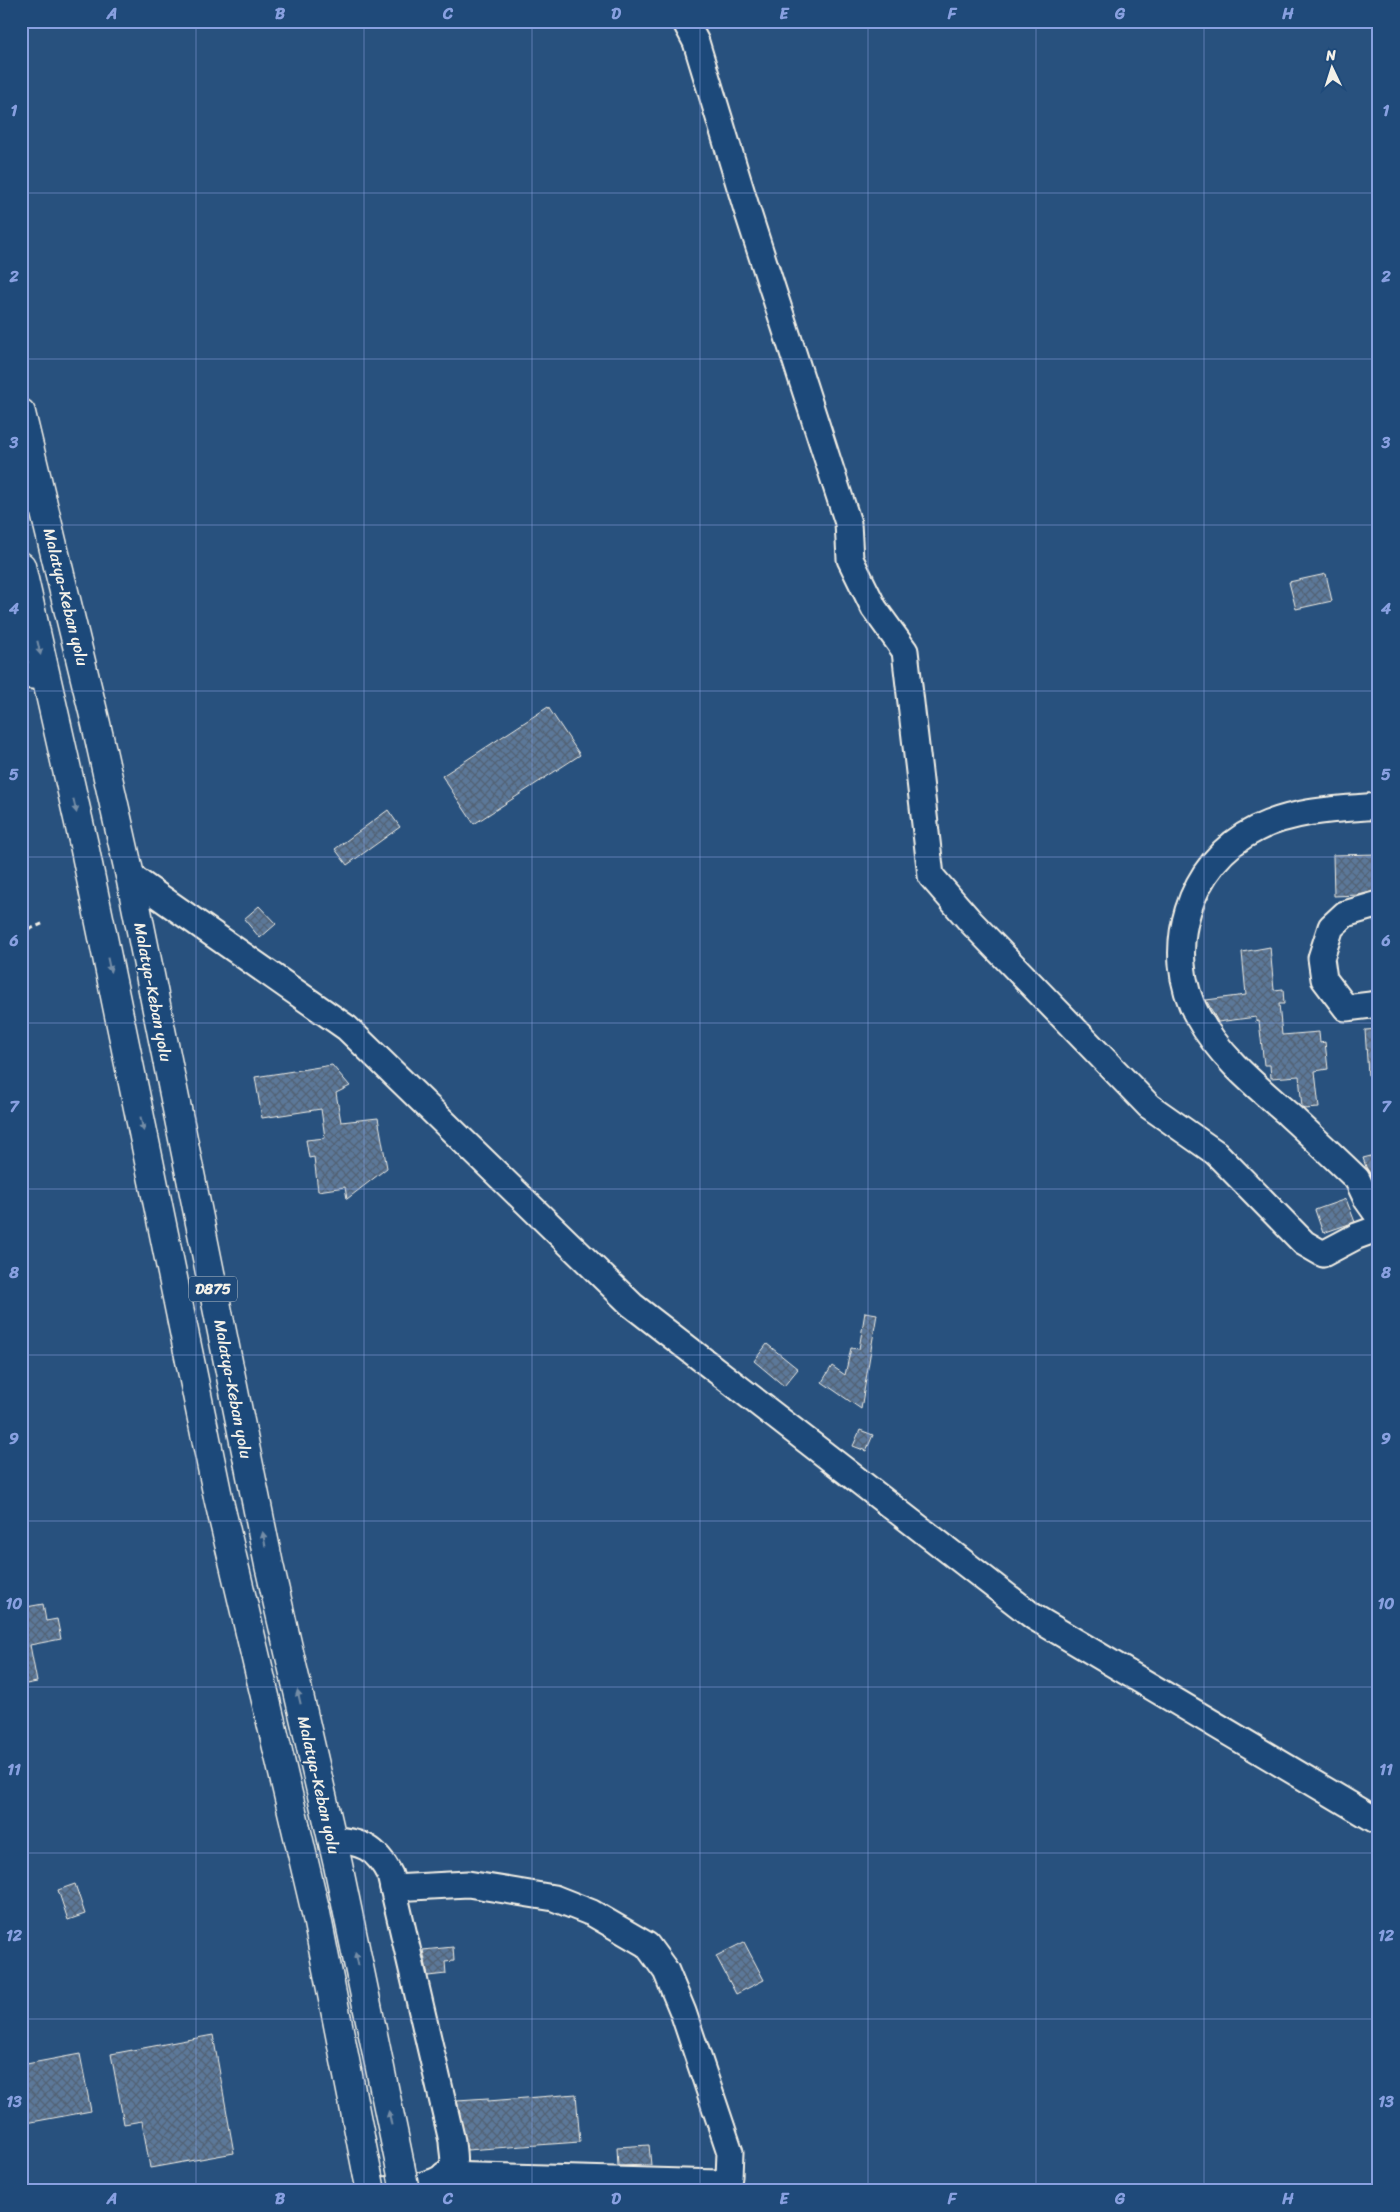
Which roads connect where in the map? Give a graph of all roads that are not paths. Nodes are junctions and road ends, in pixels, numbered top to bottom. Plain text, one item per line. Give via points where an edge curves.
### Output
1 (685, 21) edge
2 (21, 413) edge
3 (21, 566) edge
4 (33, 676) edge
5 (1379, 806) edge
6 (130, 876) junction
7 (1379, 904) edge
8 (1379, 1004) edge
9 (1379, 1217) edge
10 (1379, 1228) edge
11 (1379, 1822) edge
12 (332, 1839) junction
13 (393, 1888) junction
14 (444, 2175) junction
15 (403, 2178) edge
16 (370, 2184) edge

1 - 10 street via 696,42 848,523 850,558 874,608 906,651 931,876 971,922 1149,1106 1216,1153 1304,1244 1323,1254
2 - 6 highway, Malatya-Keban yolu / D875
3 -> 4 highway, Malatya-Keban yolu / D875
4 -> 16 highway, Malatya-Keban yolu / D875 via 84,846 218,1497 316,1913
5 - 9 street via 1325,810 1287,818 1237,839 1215,861 1198,886 1185,917 1180,945 1188,997 1214,1040 1237,1067 1357,1179
6 - 11 street via 347,1028 632,1305 1034,1617
12 -> 6 highway, Malatya-Keban yolu / D875 via 269,1565
7 - 8 street via 1345,914 1331,927 1321,958 1324,979 1346,1008
12 - 13 street via 352,1841 370,1848 382,1859
15 -> 12 highway, Malatya-Keban yolu / D875
13 - 14 street via 452,2141 452,2165
13 - 14 street via 468,1884 554,1898 592,1913 647,1945 666,1970 683,2012 730,2152 731,2164 729,2176 719,2183
14 - 16 street via 430,2184

